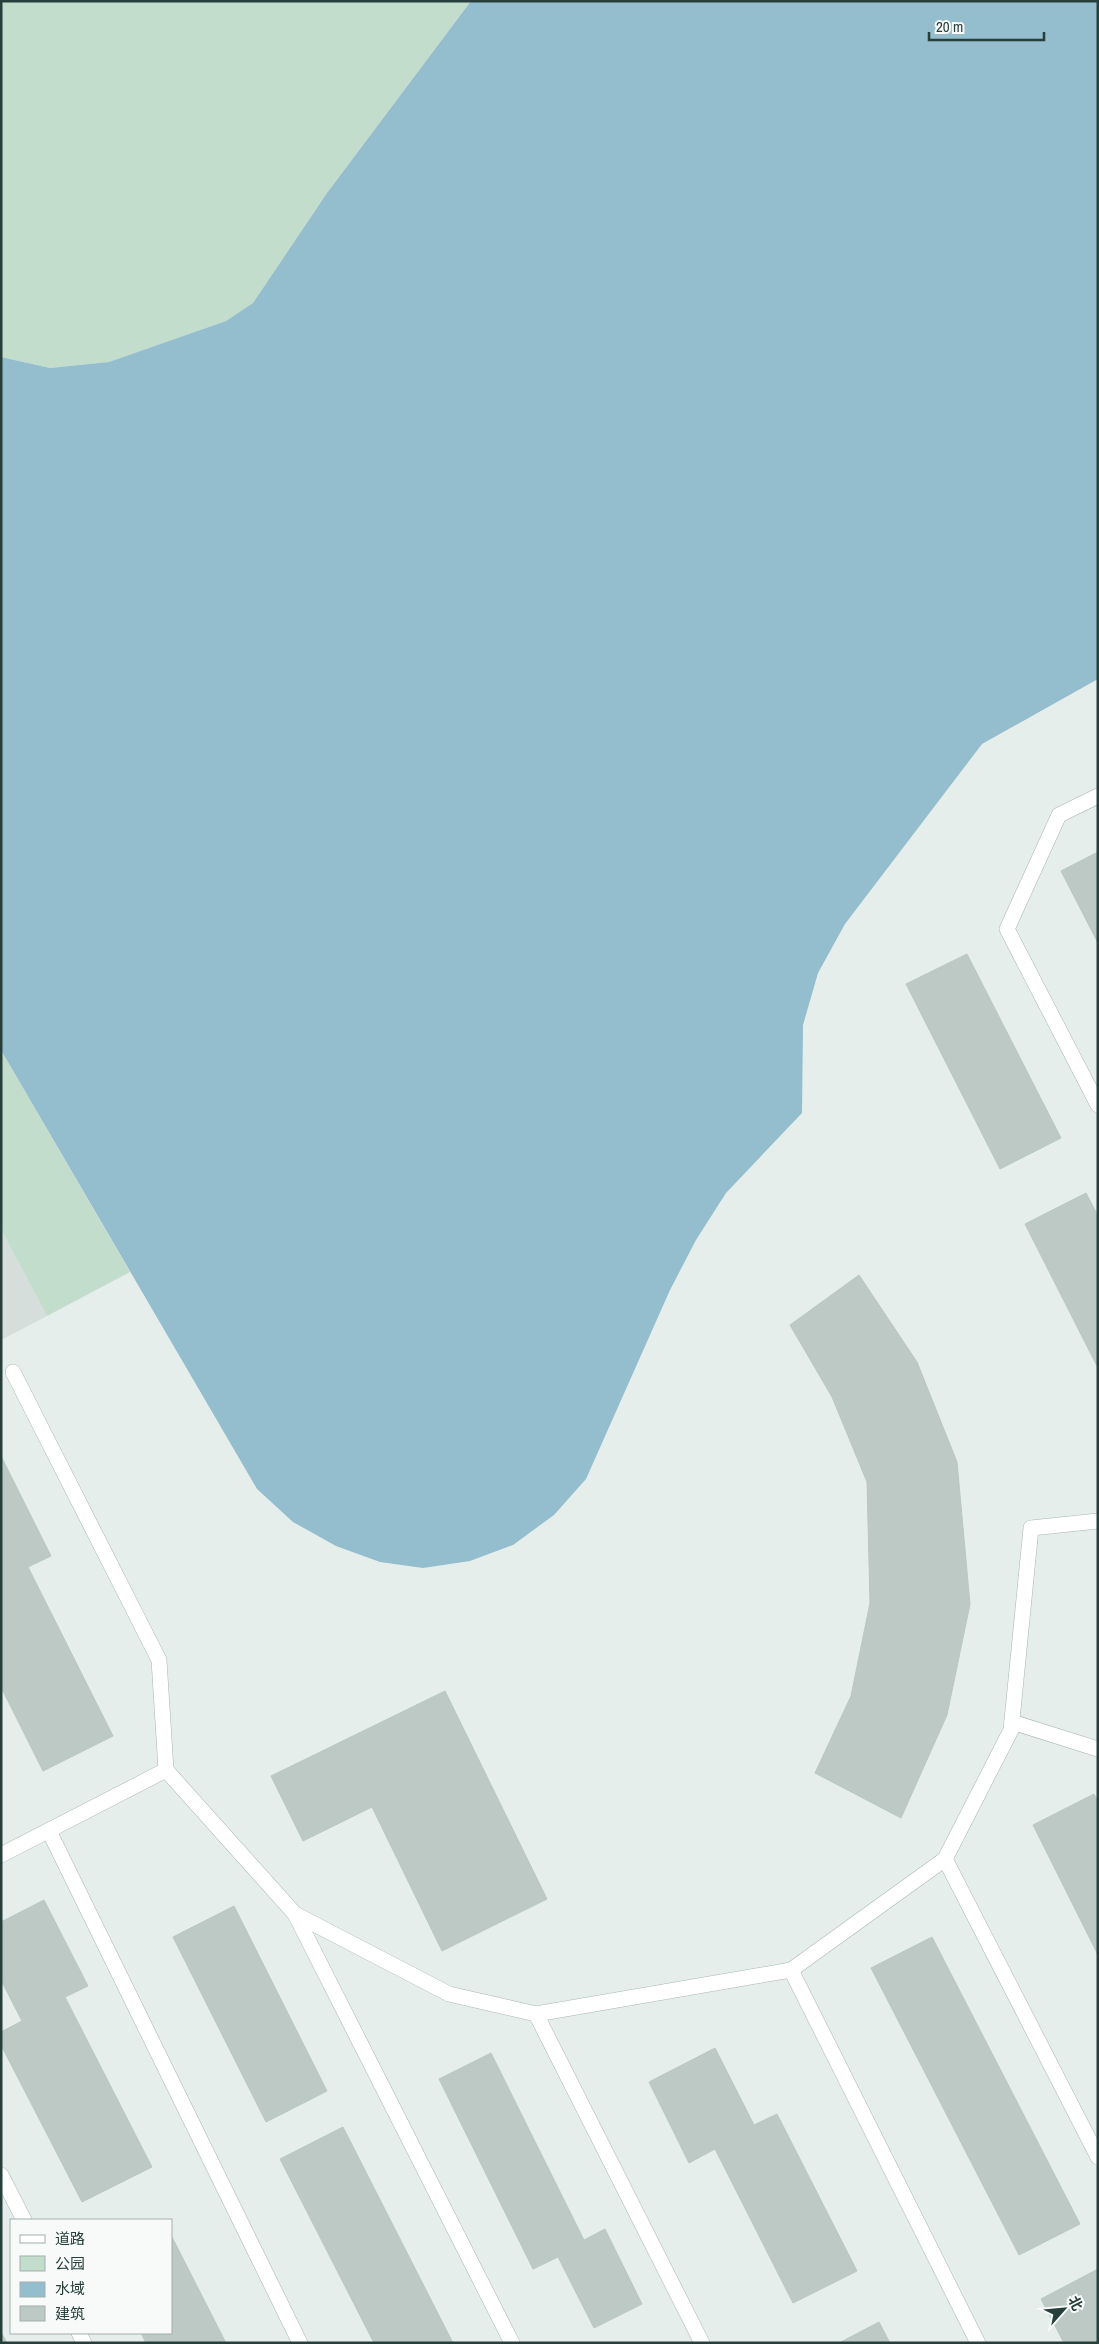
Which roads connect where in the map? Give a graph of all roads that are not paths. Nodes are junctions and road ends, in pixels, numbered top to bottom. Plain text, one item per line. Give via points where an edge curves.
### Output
1 (1098, 796) edge
2 (1098, 1105) edge
3 (13, 1372) dead end
4 (1098, 1522) edge
5 (1012, 1722) junction
6 (1098, 1749) edge
7 (166, 1770) junction
8 (49, 1831) junction
9 (2, 1853) edge
10 (945, 1859) junction
11 (296, 1914) junction
12 (791, 1970) junction
13 (536, 2014) junction
14 (1098, 2157) edge
15 (1, 2175) edge
16 (23, 2219) edge
17 (300, 2343) edge
18 (512, 2343) edge
19 (702, 2343) edge
20 (978, 2343) edge

1 - 2 street via 1058,815 1007,929
3 - 7 street via 159,1660
4 - 5 street via 1031,1528
5 - 6 street
5 - 10 street via 1011,1730
7 - 8 street
7 - 11 street
8 - 9 street
8 - 17 street
10 - 12 street
10 - 14 street
11 - 13 street via 449,1994
11 - 18 street
12 - 13 street
12 - 20 street
13 - 19 street
15 - 16 street

